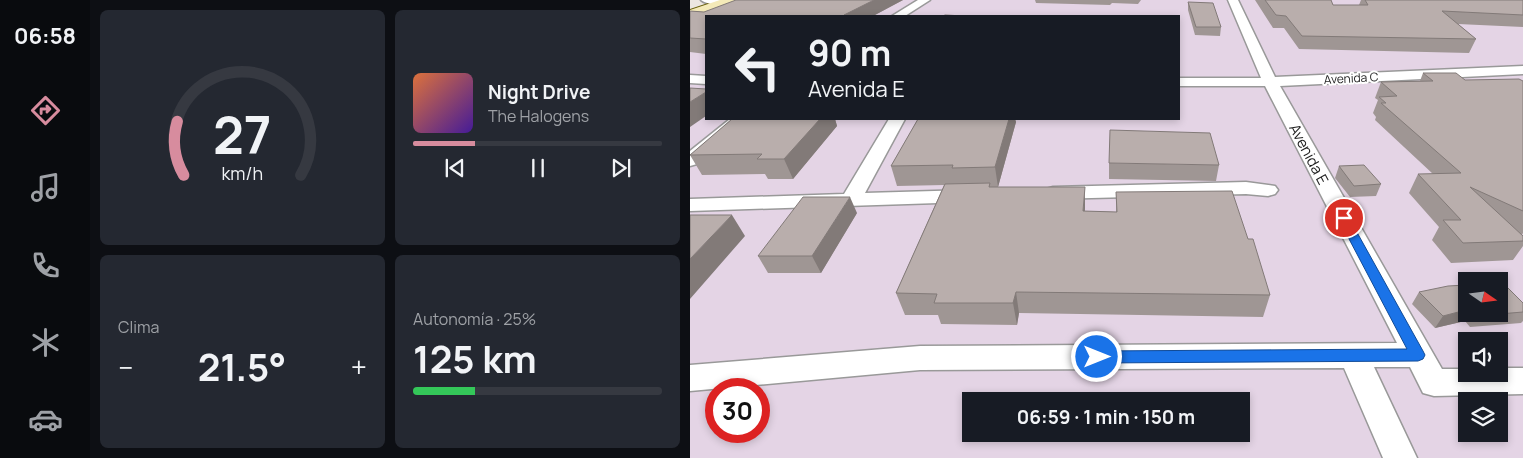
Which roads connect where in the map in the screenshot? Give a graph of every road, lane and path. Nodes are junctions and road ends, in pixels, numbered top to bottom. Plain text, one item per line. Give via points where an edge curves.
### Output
1 (706, 0) edge
2 (744, 0) edge
3 (926, 0) edge
4 (1234, 0) edge
5 (729, 1) edge
6 (690, 15) edge
7 (900, 15) edge
8 (690, 19) edge
9 (1523, 70) edge
10 (690, 79) edge
11 (705, 80) edge
12 (1180, 82) edge
13 (1270, 82) junction
14 (739, 120) edge
15 (896, 120) edge
16 (690, 160) edge
17 (1268, 190) dead end
18 (1029, 194) edge
19 (989, 195) edge
20 (851, 199) junction
21 (690, 205) edge
22 (1353, 355) junction
23 (1418, 355) junction
24 (690, 378) edge
25 (1523, 381) edge
26 (1400, 458) edge

1 - 5 street
2 - 8 main road
3 - 7 street
4 - 13 street, Avenida E
5 - 6 main road
9 - 13 street, Avenida C
10 - 11 street
12 - 13 street, Avenida C
13 - 23 street, Avenida E
14 - 16 street
15 - 20 street
17 - 18 street
19 - 20 street
20 - 21 street
22 - 23 street
22 - 24 street via 920,358
22 - 26 street
23 - 25 street, Avenida E via 1434,384

